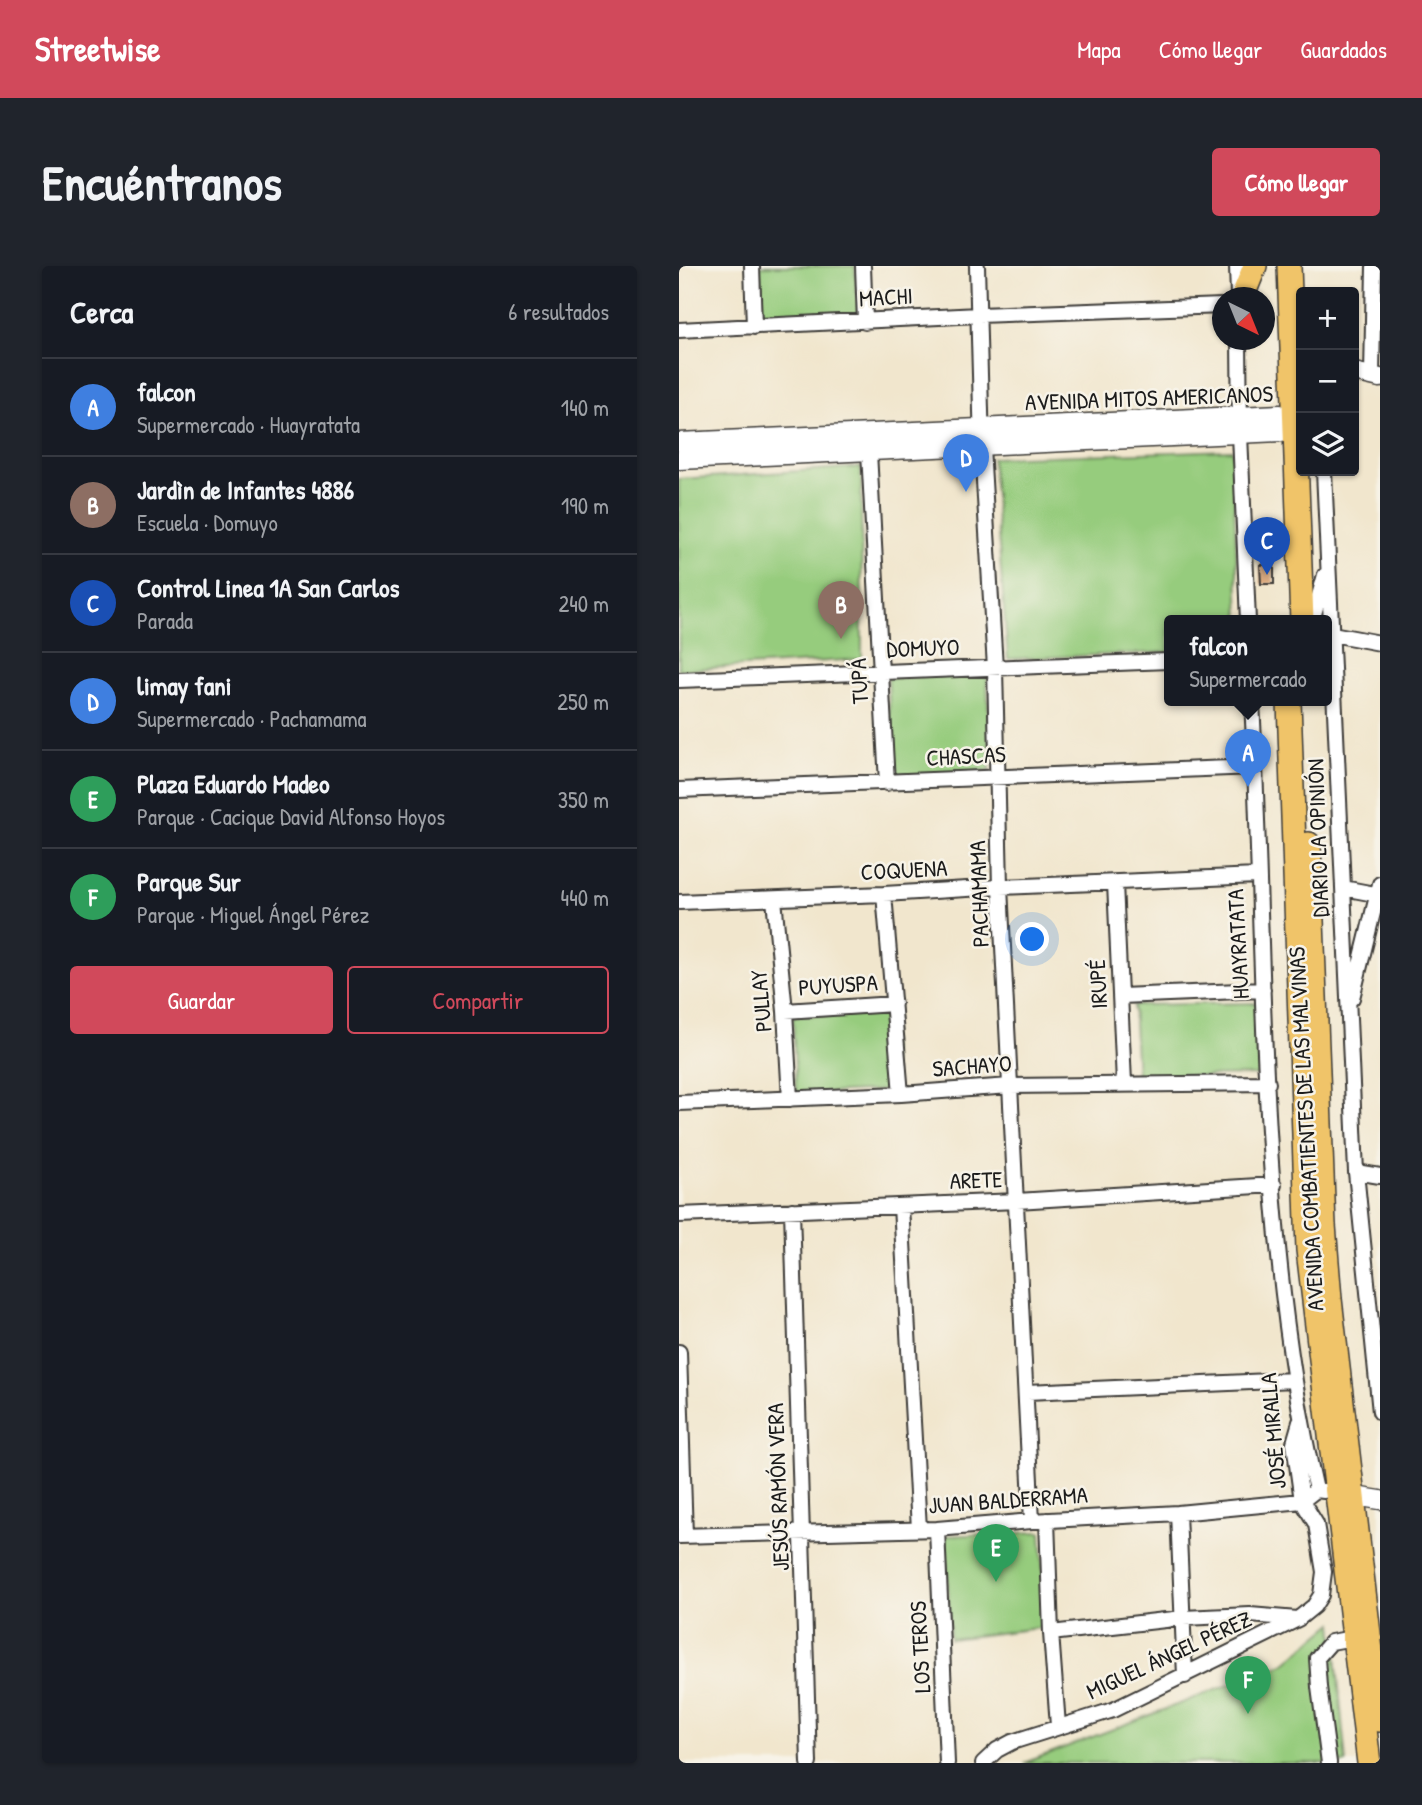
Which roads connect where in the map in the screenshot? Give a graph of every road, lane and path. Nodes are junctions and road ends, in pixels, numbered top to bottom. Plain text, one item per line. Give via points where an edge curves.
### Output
1 (751, 266) edge
2 (863, 266) edge
3 (977, 266) edge
4 (1237, 266) edge
5 (1255, 266) edge
6 (1275, 266) edge
7 (1289, 266) edge
8 (1374, 266) edge
9 (1239, 287) edge
10 (1245, 287) edge
11 (1212, 306) edge
12 (979, 315) junction
13 (865, 322) junction
14 (754, 327) junction
15 (679, 330) edge
16 (1239, 350) edge
17 (1369, 375) edge
18 (1289, 423) edge
19 (1240, 425) junction
20 (982, 438) junction
21 (679, 442) edge
22 (869, 452) junction
23 (679, 460) edge
24 (1324, 476) edge
25 (1328, 564) junction
26 (1248, 615) edge
27 (1286, 615) edge
28 (1302, 615) edge
29 (1314, 615) edge
30 (1331, 615) edge
31 (1332, 634) joint
32 (1380, 643) edge
33 (1164, 661) edge
34 (995, 668) junction
35 (882, 672) junction
36 (679, 680) edge
37 (1252, 706) edge
38 (1289, 706) edge
39 (1304, 706) edge
40 (1255, 767) junction
41 (998, 777) junction
42 (887, 783) junction
43 (679, 790) edge
44 (1258, 876) junction
45 (1115, 883) junction
46 (1000, 887) junction
47 (1343, 888) junction
48 (1379, 891) edge
49 (884, 894) junction
50 (773, 899) junction
51 (679, 902) edge
52 (1263, 990) junction
53 (1121, 996) junction
54 (894, 1004) junction
55 (785, 1011) junction
56 (1348, 1014) junction
57 (1124, 1083) junction
58 (1268, 1083) junction
59 (1010, 1086) junction
60 (901, 1094) junction
61 (790, 1099) junction
62 (679, 1103) edge
63 (1356, 1172) junction
64 (1380, 1176) edge
65 (1274, 1185) junction
66 (1017, 1201) junction
67 (901, 1206) junction
68 (792, 1210) junction
69 (679, 1215) edge
70 (679, 1352) edge
71 (1294, 1380) junction
72 (1379, 1390) edge
73 (1027, 1392) junction
74 (1380, 1412) edge
75 (1300, 1421) junction
76 (1335, 1493) junction
77 (1380, 1500) edge
78 (1302, 1501) junction
79 (1178, 1513) junction
80 (1047, 1520) junction
81 (1032, 1521) junction
82 (919, 1529) junction
83 (937, 1529) junction
84 (802, 1534) junction
85 (682, 1536) edge
86 (1183, 1618) junction
87 (1299, 1619) junction
88 (1051, 1633) junction
89 (1353, 1638) junction
90 (1185, 1676) junction
91 (1058, 1726) junction
92 (1380, 1728) edge
93 (809, 1763) edge
94 (947, 1763) edge
95 (983, 1763) edge
96 (1329, 1763) edge
97 (1369, 1763) edge

1 - 14 street
2 - 13 street
3 - 12 street, PACHAMAMA
4 - 9 street
5 - 10 main road
6 - 18 main road
7 - 18 main road
8 - 17 street
11 - 12 street, MACHI
12 - 13 street, MACHI
12 - 20 street, PACHAMAMA
13 - 14 street, MACHI
14 - 15 street, MACHI
16 - 19 street
18 - 19 street, AVENIDA MITOS AMERICANOS
18 - 27 main road
18 - 28 main road
19 - 20 street, AVENIDA MITOS AMERICANOS
19 - 26 street
20 - 21 street, AVENIDA MITOS AMERICANOS
20 - 22 street, AVENIDA MITOS AMERICANOS
20 - 34 street, PACHAMAMA
22 - 23 street, AVENIDA MITOS AMERICANOS
22 - 35 street, TUPÁ
24 - 25 street, DIARIO LA OPINIÓN
25 - 29 street
25 - 30 street, DIARIO LA OPINIÓN
31 - 32 street
31 - 47 street, DIARIO LA OPINIÓN
33 - 34 street, DOMUYO
34 - 35 street, DOMUYO
34 - 41 street, PACHAMAMA
35 - 36 street, DOMUYO
35 - 42 street, TUPÁ
37 - 40 street, HUAYRATATA
38 - 76 main road, AVENIDA COMBATIENTES DE LAS MALVINAS via 1305,1206
39 - 76 main road, AVENIDA COMBATIENTES DE LAS MALVINAS via 1324,1225 1332,1312
40 - 41 street, CHASCAS
40 - 44 street, HUAYRATATA
41 - 42 street, CHASCAS
41 - 46 street, PACHAMAMA
42 - 43 street, CHASCAS
44 - 45 street, COQUENA
44 - 52 street, HUAYRATATA
45 - 46 street, COQUENA
45 - 53 street, IRUPÉ
46 - 49 street, COQUENA
46 - 59 street, PACHAMAMA
47 - 48 street
47 - 56 street, DIARIO LA OPINIÓN
48 - 56 street
49 - 50 street, COQUENA
49 - 54 street
50 - 51 street, COQUENA
50 - 55 street, PULLAY
52 - 53 street
52 - 58 street, HUAYRATATA
53 - 57 street, IRUPÉ
54 - 55 street, PUYUSPA
54 - 60 street
55 - 61 street, PULLAY
56 - 63 street, DIARIO LA OPINIÓN
57 - 58 street, SACHAYO
57 - 59 street, SACHAYO
58 - 65 street, HUAYRATATA
59 - 60 street, SACHAYO
59 - 66 street, PACHAMAMA
60 - 61 street, SACHAYO
61 - 62 street, SACHAYO
63 - 64 street
63 - 72 street, DIARIO LA OPINIÓN
65 - 66 street, ARETE
65 - 71 street, JOSÉ MIRALLA
66 - 67 street, ARETE
66 - 73 street, PACHAMAMA
67 - 68 street, ARETE
67 - 82 street
68 - 69 street, ARETE
68 - 84 street, JESÚS RAMÓN VERA
70 - 85 street
71 - 73 street
71 - 75 street, JOSÉ MIRALLA
72 - 74 street, DIARIO LA OPINIÓN
73 - 81 street, PACHAMAMA
75 - 76 street
75 - 78 street, JOSÉ MIRALLA via 1294,1443
76 - 77 street
76 - 78 street
76 - 89 main road, AVENIDA COMBATIENTES DE LAS MALVINAS
76 - 92 main road, AVENIDA COMBATIENTES DE LAS MALVINAS
78 - 79 street, JUAN BALDERRAMA
78 - 87 street, JOSÉ MIRALLA via 1316,1524 1324,1572 1321,1595
79 - 80 street, JUAN BALDERRAMA
79 - 86 street
80 - 81 street, JUAN BALDERRAMA
80 - 88 street
81 - 83 street, JUAN BALDERRAMA
82 - 83 street, JUAN BALDERRAMA
82 - 84 street, JUAN BALDERRAMA
83 - 94 street, LOS TEROS
84 - 85 street, JUAN BALDERRAMA
84 - 93 street, JESÚS RAMÓN VERA
86 - 87 street via 1249,1615
86 - 88 street
86 - 90 street
87 - 90 street, MIGUEL ÁNGEL PÉREZ
88 - 91 street
89 - 96 street via 1331,1642 1318,1658
89 - 97 main road, AVENIDA COMBATIENTES DE LAS MALVINAS
90 - 91 street, MIGUEL ÁNGEL PÉREZ via 1112,1710
91 - 95 street, MIGUEL ÁNGEL PÉREZ via 1012,1742

